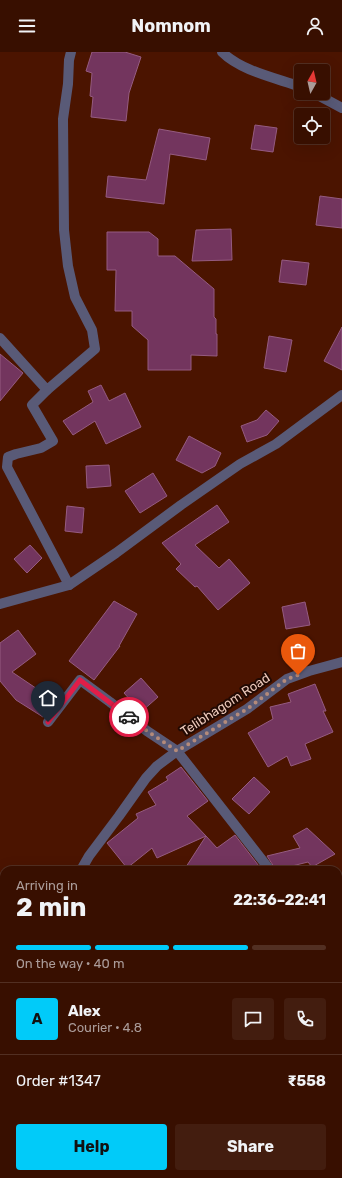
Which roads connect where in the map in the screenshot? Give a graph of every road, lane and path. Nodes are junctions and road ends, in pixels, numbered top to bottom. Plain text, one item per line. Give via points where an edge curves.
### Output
1 (71, 52) edge
2 (222, 52) edge
3 (294, 84) edge
4 (327, 100) edge
5 (342, 108) edge
6 (0, 338) edge
7 (46, 390) junction
8 (342, 395) edge
9 (69, 585) junction
10 (0, 604) edge
11 (342, 662) edge
12 (48, 722) dead end
13 (177, 751) junction
14 (83, 866) edge
15 (267, 866) edge

1 - 7 street via 63,119 64,230 75,297 92,330 95,349
2 - 3 street via 229,59 247,68
4 - 5 street
6 - 7 street
7 - 9 street via 32,405 53,441 41,448 8,457 7,467
8 - 9 street via 276,444 240,464
9 - 10 street
11 - 13 street, Telibhagom Road via 287,679 247,709
12 - 13 street via 80,680
13 - 14 street, Telibhagom Road via 146,778
13 - 15 street

